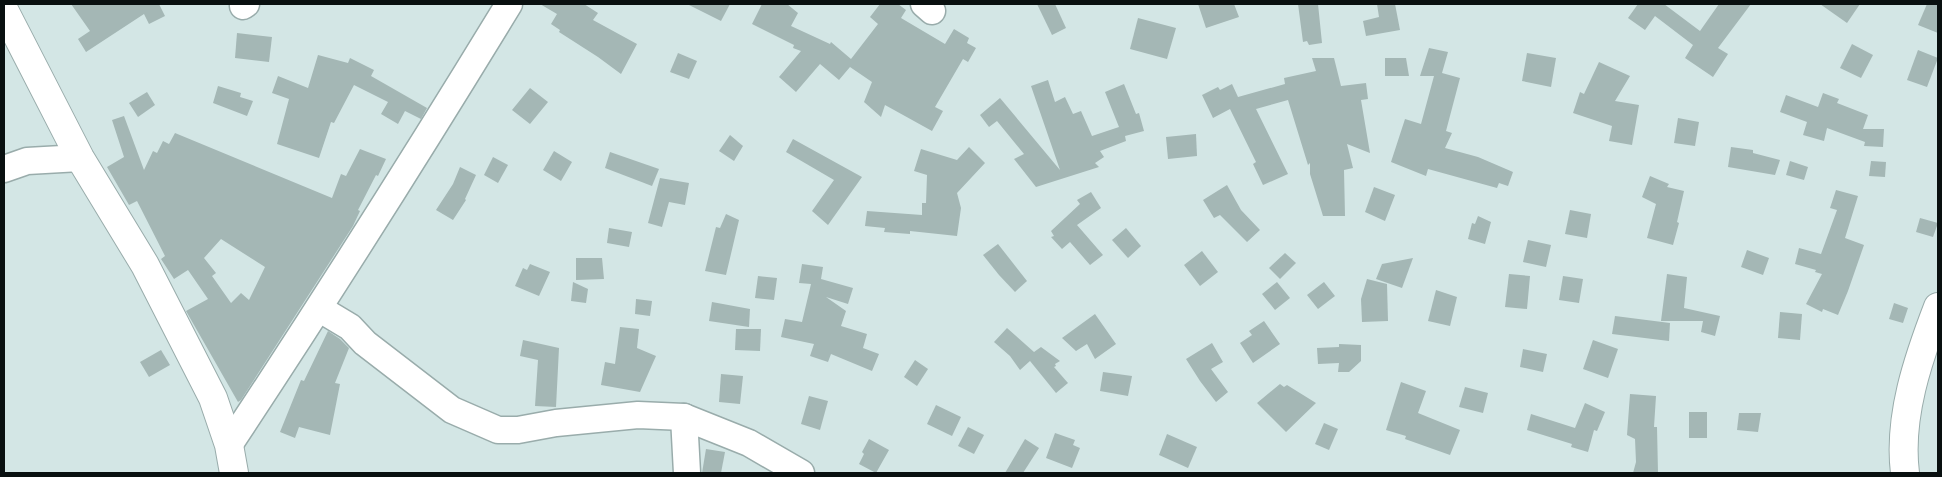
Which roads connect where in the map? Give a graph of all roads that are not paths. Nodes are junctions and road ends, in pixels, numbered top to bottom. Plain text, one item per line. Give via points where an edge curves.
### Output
1 (509, 4) edge
2 (4, 10) edge
3 (80, 158) junction
4 (4, 170) edge
5 (1938, 307) edge
6 (320, 309) junction
7 (684, 417) junction
8 (228, 446) junction
9 (234, 473) edge
10 (687, 473) edge
11 (801, 473) edge
12 (1905, 473) edge

1 - 6 street
2 - 3 main road
3 - 4 street via 27,162
3 - 8 main road via 145,265 213,398
5 - 12 main road via 1918,362 1909,400 1904,432
6 - 7 street via 350,327 452,410 498,430 638,415
6 - 8 street
7 - 10 street
7 - 11 street via 749,443
8 - 9 main road

